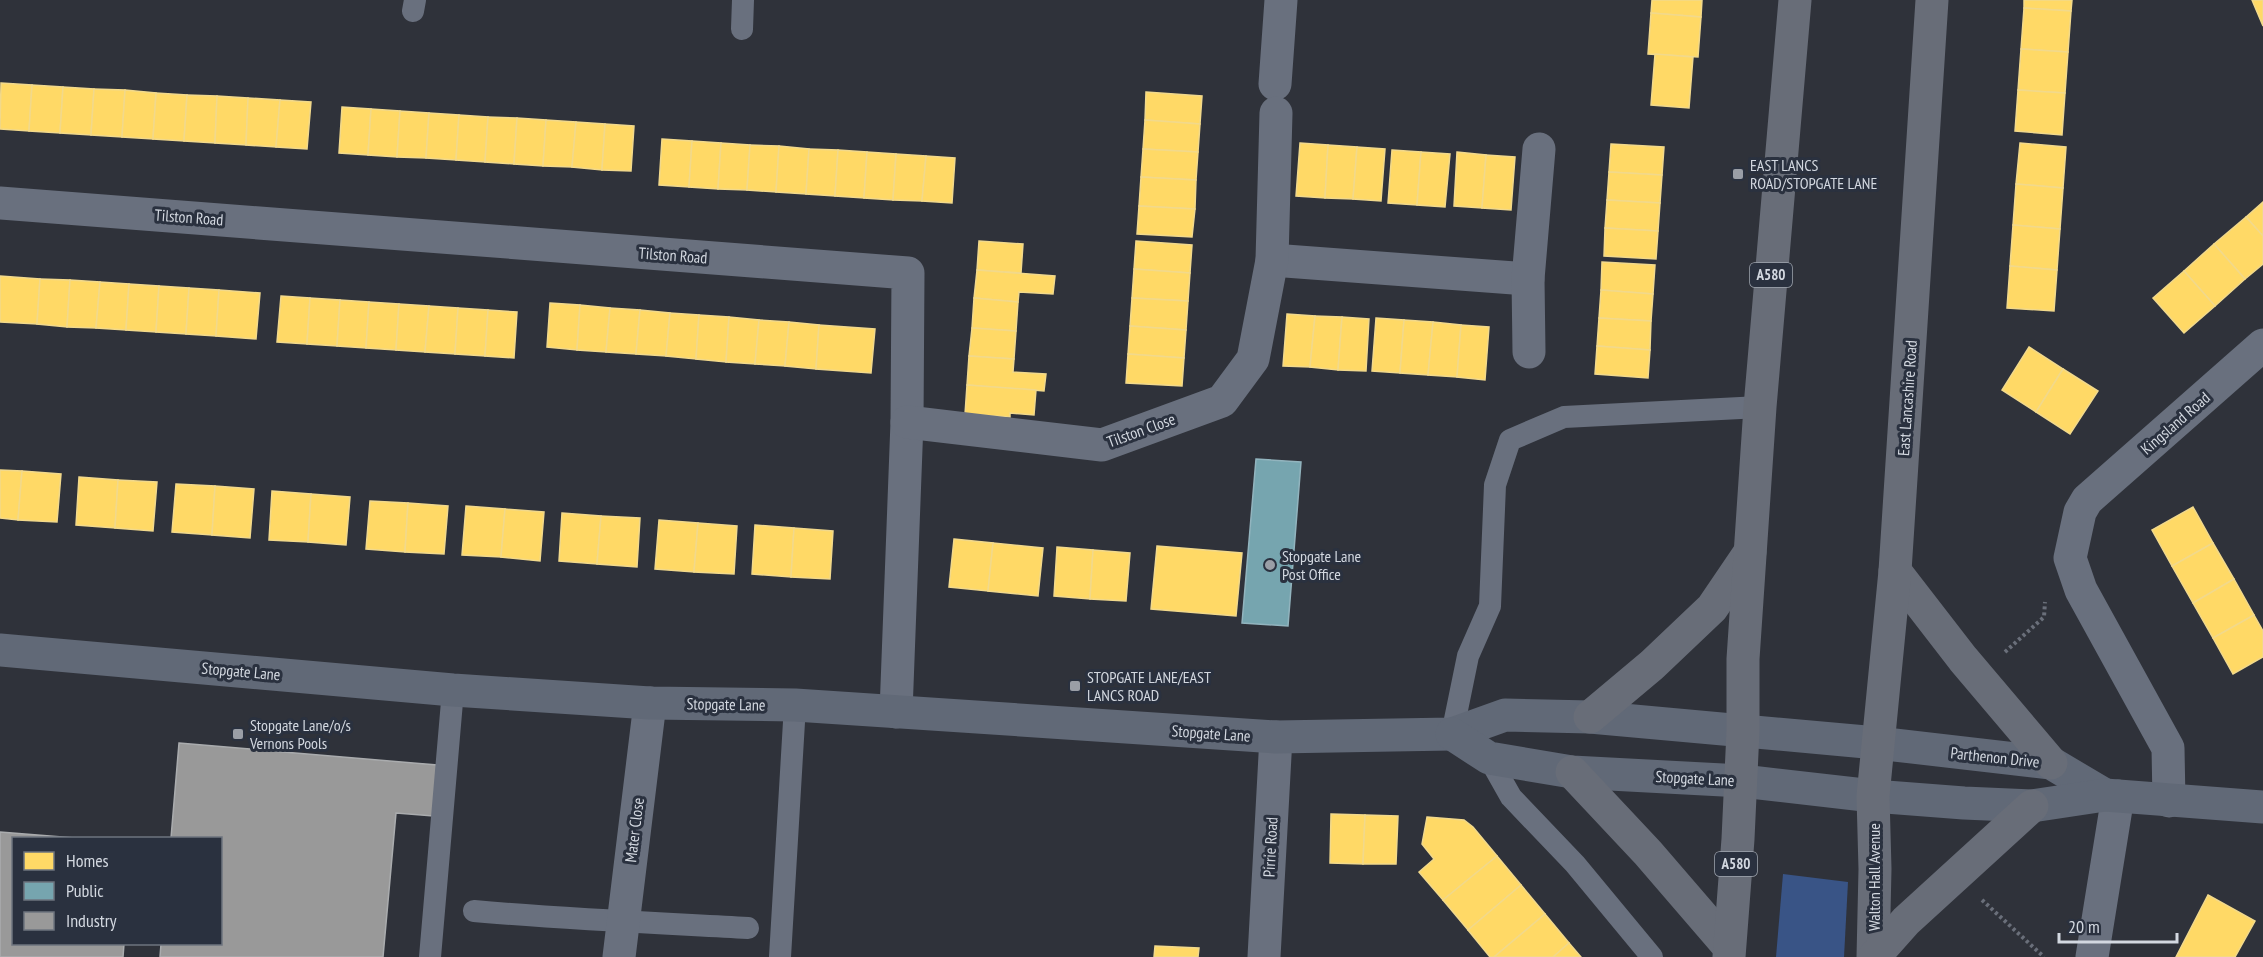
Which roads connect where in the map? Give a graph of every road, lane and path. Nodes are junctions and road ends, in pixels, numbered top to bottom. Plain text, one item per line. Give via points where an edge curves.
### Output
1 (742, 0) edge
2 (1281, 0) edge
3 (1795, 0) edge
4 (1932, 0) edge
5 (742, 29) dead end
6 (1539, 149) dead end
7 (0, 203) edge
8 (1272, 261) junction
9 (1528, 279) junction
10 (2263, 345) edge
11 (1529, 352) dead end
12 (1760, 407) junction
13 (907, 422) junction
14 (1751, 551) junction
15 (1895, 571) junction
16 (2046, 593) dead end
17 (0, 650) edge
18 (1978, 677) junction
19 (453, 690) junction
20 (650, 703) junction
21 (795, 705) junction
22 (896, 712) junction
23 (1590, 717) junction
24 (1743, 731) junction
25 (1452, 734) junction
26 (1276, 737) junction
27 (1877, 743) junction
28 (1489, 758) junction
29 (2051, 763) junction
30 (1572, 772) junction
31 (1742, 781) junction
32 (1873, 796) junction
33 (2112, 796) junction
34 (2169, 801) junction
35 (2032, 806) junction
36 (2263, 807) edge
37 (1955, 874) junction
38 (474, 911) dead end
39 (623, 920) junction
40 (748, 928) dead end
41 (1729, 952) edge
42 (430, 957) edge
43 (619, 957) edge
44 (780, 957) edge
45 (1264, 957) edge
46 (1652, 957) edge
47 (1873, 957) edge
48 (2044, 957) edge
49 (2092, 957) edge

1 - 5 lane
2 - 8 street, Tilston Close
3 - 12 highway, A580
4 - 15 highway, East Lancashire Road
6 - 9 street
7 - 13 street, Tilston Road via 909,273
8 - 9 street
8 - 13 street, Tilston Close via 1253,359 1222,401 1102,445
9 - 11 street
10 - 34 street, Kingsland Road via 2087,500 2080,512 2070,558 2081,590 2168,748
12 - 14 highway, A580
12 - 25 lane via 1564,417 1510,440 1494,485 1491,606 1468,656
13 - 22 street, Tilston Road
14 - 23 highway via 1712,608
14 - 24 highway, A580 via 1743,659
15 - 18 highway
15 - 27 highway, East Lancashire Road
16 - 18 path via 2044,617
17 - 19 main road, Stopgate Lane
18 - 29 highway
19 - 20 main road, Stopgate Lane
19 - 42 lane
20 - 21 main road, Stopgate Lane
20 - 39 street, Mater Close
21 - 22 main road, Stopgate Lane
21 - 44 lane
22 - 26 main road, Stopgate Lane
23 - 24 main road, Stopgate Lane
23 - 25 main road, Stopgate Lane via 1505,715
24 - 27 main road, Stopgate Lane
24 - 31 highway, A580
25 - 26 main road, Stopgate Lane
25 - 28 main road, Stopgate Lane
26 - 45 street, Pirrie Road
27 - 29 main road, Parthenon Drive
27 - 32 highway, East Lancashire Road
28 - 30 main road, Stopgate Lane
28 - 46 lane via 1511,797 1575,864
29 - 33 main road, Parthenon Drive
30 - 31 main road, Stopgate Lane
30 - 41 highway via 1648,853
31 - 32 main road, Stopgate Lane
31 - 41 highway, A580
32 - 35 main road, Parthenon Drive
32 - 47 highway, Walton Hall Avenue
33 - 34 main road, Parthenon Drive
33 - 35 main road, Parthenon Drive
33 - 49 street
34 - 36 main road, Parthenon Drive
35 - 37 highway
37 - 47 highway
37 - 48 path
38 - 39 lane
39 - 40 lane
39 - 43 street, Mater Close

